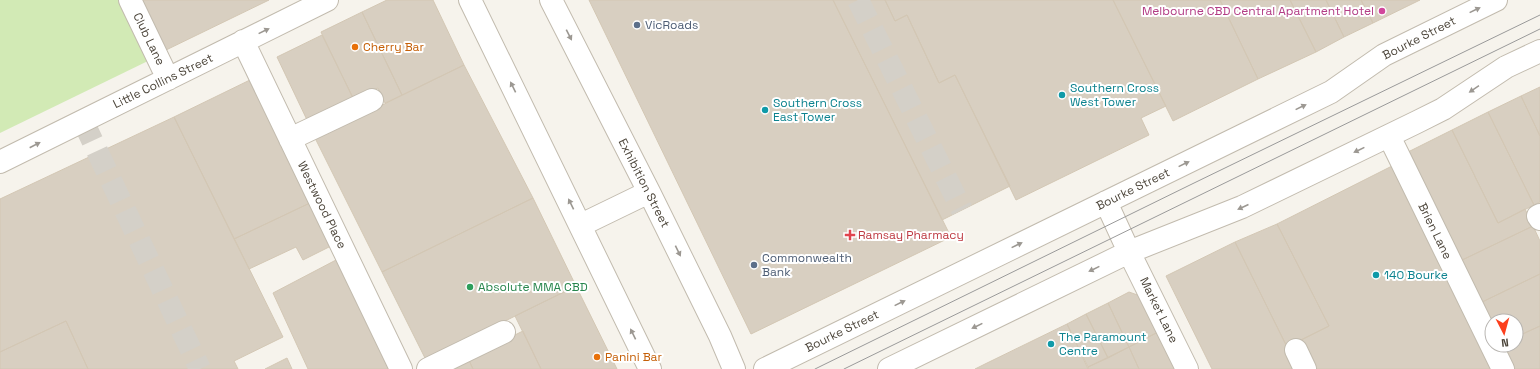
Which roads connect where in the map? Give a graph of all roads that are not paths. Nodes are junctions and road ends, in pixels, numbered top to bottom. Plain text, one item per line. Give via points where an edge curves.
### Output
1 (130, 0) edge
2 (327, 0) edge
3 (470, 0) edge
4 (551, 0) edge
5 (1496, 0) edge
6 (301, 6) edge
7 (243, 41) junction
8 (1540, 51) edge
9 (168, 79) junction
10 (372, 100) dead end
11 (1389, 136) junction
12 (290, 139) junction
13 (0, 162) edge
14 (649, 192) junction
15 (1106, 202) junction
16 (1540, 215) edge
17 (1540, 219) edge
18 (581, 225) junction
19 (1129, 252) junction
20 (504, 332) dead end
21 (401, 369) edge
22 (428, 369) edge
23 (650, 369) edge
24 (734, 369) edge
25 (765, 369) edge
26 (889, 369) edge
27 (1187, 369) edge
28 (1503, 369) edge

1 - 9 street, Club Lane
2 - 6 street, Little Collins Street
18 -> 3 street
4 -> 14 street, Exhibition Street
15 -> 5 street, Bourke Street via 1331,92 1384,55
7 -> 6 street, Little Collins Street
7 - 9 street, Little Collins Street
7 - 12 street, Westwood Place
8 -> 11 street via 1506,67 1443,109
13 -> 9 street, Little Collins Street
10 - 12 street
11 -> 19 street via 1242,207
11 - 28 street, Brien Lane
12 - 21 street, Westwood Place
14 - 18 street
14 -> 24 street, Exhibition Street
15 - 19 street, Market Lane
25 -> 15 street, Bourke Street
16 - 17 street
23 -> 18 street
19 -> 26 street
19 - 27 street, Market Lane
20 - 22 street

